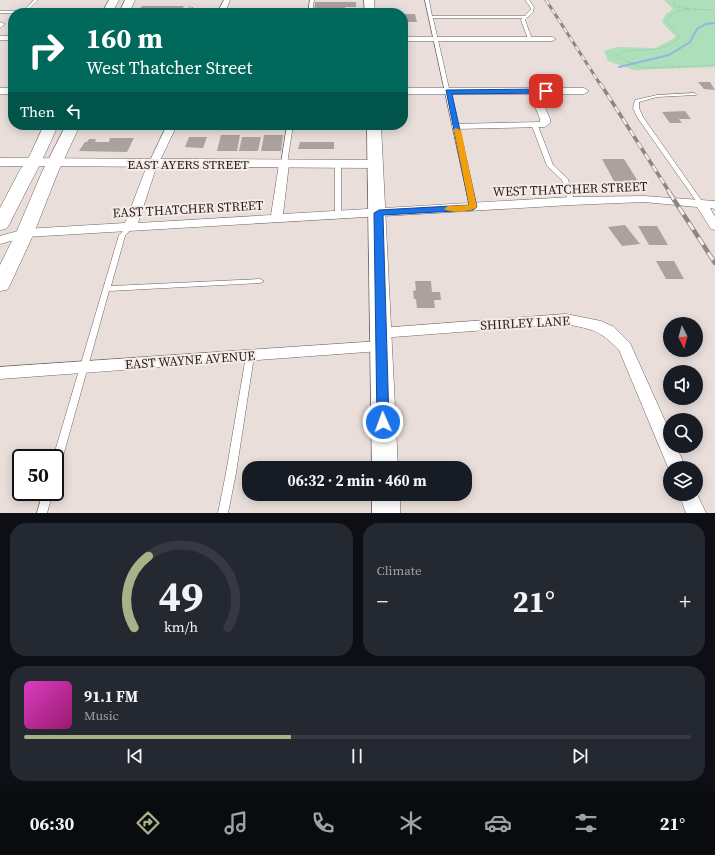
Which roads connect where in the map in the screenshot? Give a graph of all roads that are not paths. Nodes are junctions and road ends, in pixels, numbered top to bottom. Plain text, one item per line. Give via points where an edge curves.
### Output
1 (36, 0) edge
2 (428, 0) edge
3 (527, 0) edge
4 (28, 8) edge
5 (431, 17) junction
6 (525, 17) junction
7 (0, 23) edge
8 (0, 27) edge
9 (436, 38) junction
10 (408, 39) edge
11 (530, 39) junction
12 (552, 39) dead end
13 (408, 91) edge
14 (533, 91) junction
15 (449, 92) junction
16 (584, 92) dead end
17 (694, 94) dead end
18 (456, 126) junction
19 (535, 126) junction
20 (49, 130) edge
21 (70, 130) edge
22 (170, 130) edge
23 (289, 130) edge
24 (374, 130) edge
25 (0, 162) edge
26 (32, 163) junction
27 (55, 163) junction
28 (154, 164) junction
29 (284, 164) junction
30 (338, 164) junction
31 (376, 164) junction
32 (571, 201) junction
33 (701, 204) junction
34 (715, 205) edge
35 (473, 207) junction
36 (379, 213) junction
37 (338, 215) junction
38 (278, 219) junction
39 (0, 225) edge
40 (130, 226) junction
41 (715, 226) edge
42 (25, 233) junction
43 (0, 240) edge
44 (260, 280) dead end
45 (0, 285) edge
46 (106, 289) junction
47 (380, 340) junction
48 (250, 356) junction
49 (82, 368) junction
50 (0, 373) edge
51 (60, 449) edge
52 (385, 461) edge
53 (674, 461) edge
54 (45, 501) edge
55 (386, 501) edge
56 (691, 501) edge
57 (42, 513) edge
58 (223, 513) edge
59 (386, 513) edge
60 (696, 513) edge

1 - 4 lane
2 - 5 lane
3 - 6 lane via 533,10
5 - 6 lane
5 - 9 lane
6 - 11 lane via 522,20
7 - 8 lane via 3,24
9 - 10 street
9 - 11 street
9 - 15 lane
11 - 12 street
13 - 15 street
14 - 15 street
14 - 16 street
14 - 19 street via 545,119 545,123
15 - 18 lane
17 - 33 lane via 657,96 637,101 636,108
18 - 19 street
18 - 35 lane
19 - 32 lane via 550,166 565,179
20 - 26 main road
21 - 27 main road
22 - 28 street
23 - 29 lane
24 - 31 main road
25 - 26 street, EAST AYERS STREET
26 - 27 street, EAST AYERS STREET
26 - 39 main road
27 - 28 street, EAST AYERS STREET
27 - 42 main road
28 - 29 street, EAST AYERS STREET
28 - 40 street
29 - 30 street, EAST AYERS STREET
29 - 38 street via 277,208
30 - 31 street, EAST AYERS STREET
30 - 37 lane
31 - 36 main road
32 - 33 street, WEST THATCHER STREET via 644,199
32 - 35 street, WEST THATCHER STREET
33 - 34 street, WEST THATCHER STREET
33 - 41 street
35 - 36 street, WEST THATCHER STREET
36 - 37 street, EAST THATCHER STREET
36 - 47 main road
37 - 38 street, EAST THATCHER STREET
38 - 40 street, EAST THATCHER STREET
40 - 42 street, EAST THATCHER STREET
40 - 46 lane via 122,235
42 - 43 street, EAST THATCHER STREET
42 - 45 main road
44 - 46 lane
46 - 49 lane
47 - 48 street, EAST WAYNE AVENUE
47 - 52 main road
47 - 53 street, SHIRLEY LANE via 566,319 596,325 609,331 625,347
48 - 49 street, EAST WAYNE AVENUE
48 - 58 lane
49 - 50 street, EAST WAYNE AVENUE
49 - 51 lane
54 - 57 lane
55 - 59 main road
56 - 60 street

